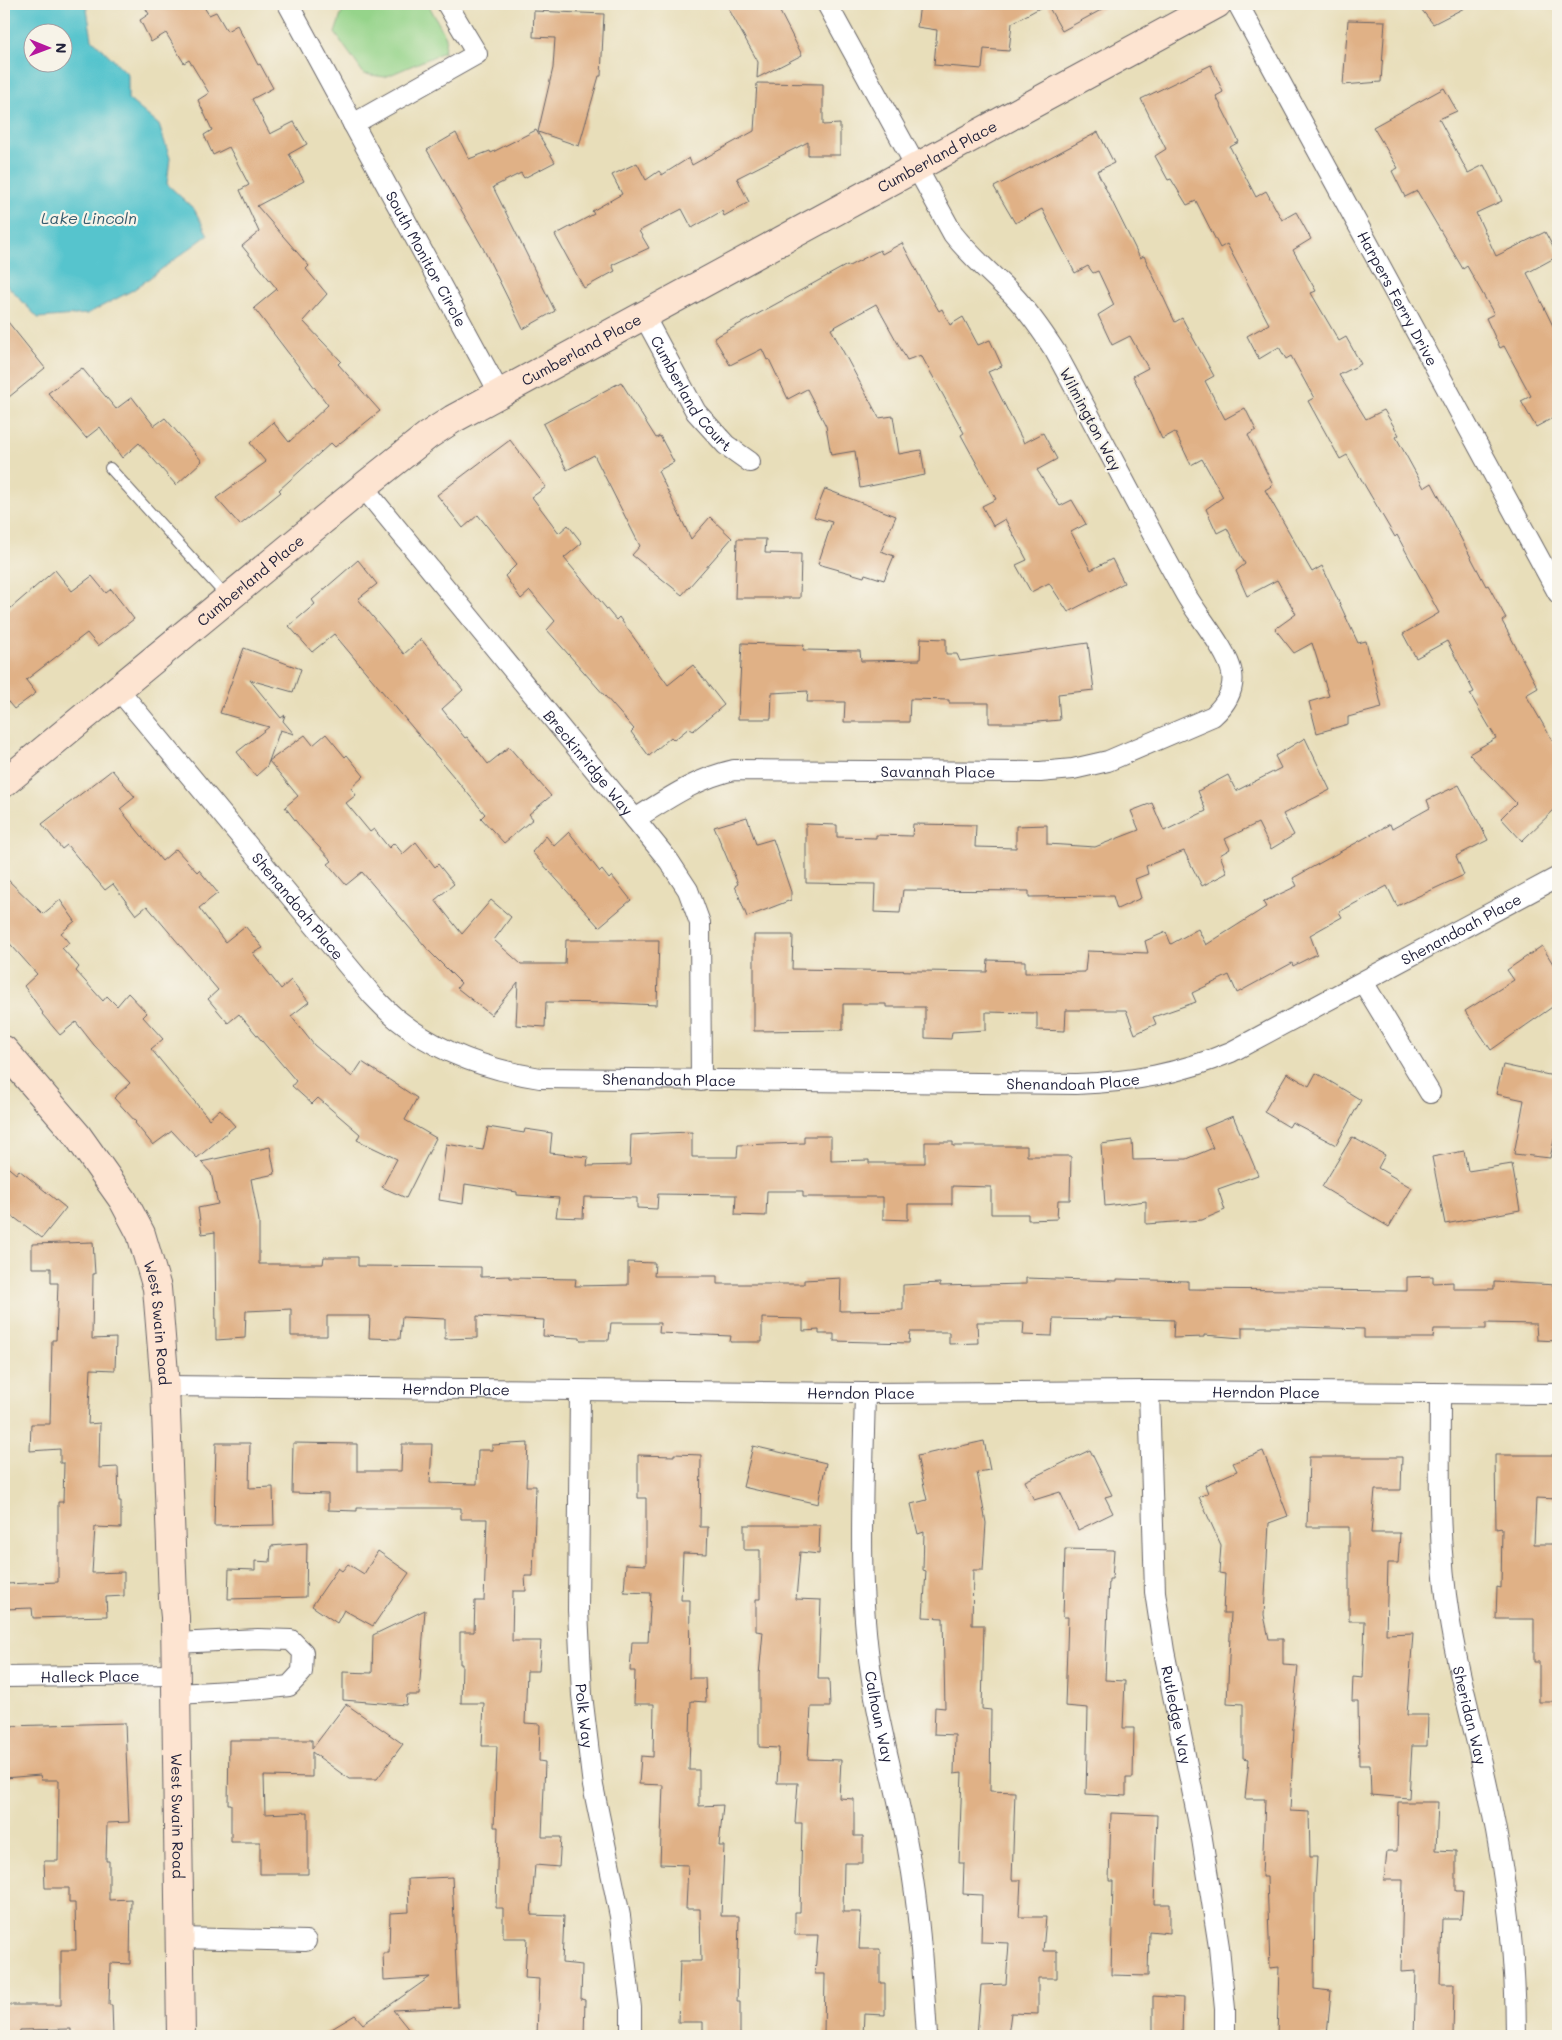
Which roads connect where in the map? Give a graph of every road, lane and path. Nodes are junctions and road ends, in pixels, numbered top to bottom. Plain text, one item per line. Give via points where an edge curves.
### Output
1 (447, 4) edge
2 (828, 4) edge
3 (1217, 4) edge
4 (1238, 4) edge
5 (293, 5) edge
6 (353, 124) junction
7 (916, 166) junction
8 (644, 316) junction
9 (500, 394) junction
10 (750, 462) dead end
11 (110, 468) dead end
12 (363, 487) junction
13 (1558, 593) edge
14 (228, 599) junction
15 (118, 689) junction
16 (1230, 691) joint
17 (4, 783) edge
18 (635, 819) junction
19 (1558, 876) edge
20 (1363, 982) junction
21 (4, 1050) edge
22 (701, 1081) junction
23 (1430, 1093) dead end
24 (165, 1386) junction
25 (580, 1391) junction
26 (1150, 1391) junction
27 (865, 1393) junction
28 (1440, 1394) junction
29 (1558, 1394) edge
30 (176, 1643) junction
31 (4, 1677) edge
32 (177, 1685) junction
33 (180, 1938) junction
34 (306, 1941) dead end
35 (181, 2036) edge
36 (631, 2036) edge
37 (926, 2036) edge
38 (1225, 2036) edge
39 (1516, 2036) edge

1 - 6 street via 477,54
2 - 7 street, Wilmington Way
3 - 7 street, Cumberland Place
4 - 13 street, Harpers Ferry Drive
5 - 6 street, South Monitor Circle
6 - 9 street, South Monitor Circle
7 - 8 street, Cumberland Place
7 - 16 street, Wilmington Way via 962,245 1014,296 1055,351 1187,596 1232,671
8 - 9 street, Cumberland Place
8 - 10 street, Cumberland Court via 696,412 726,445
9 - 12 street, Cumberland Place via 427,436
11 - 14 lane
12 - 14 street, Cumberland Place
12 - 18 street, Breckinridge Way
14 - 15 street, Cumberland Place
15 - 17 street, Cumberland Place
15 - 22 street, Shenandoah Place via 373,996 398,1020 431,1043 478,1064 540,1078
16 - 18 street, Savannah Place via 1221,708 1212,716 1108,761 1082,767 1040,772 734,770 690,785
18 - 22 street, Breckinridge Way via 688,890 700,923
19 - 20 street, Shenandoah Place
20 - 22 street, Shenandoah Place via 1231,1052 1169,1074 1076,1084
20 - 23 street
21 - 24 street, West Swain Road via 77,1135 124,1200 141,1234 157,1288
24 - 25 street, Herndon Place
24 - 30 street, West Swain Road
25 - 27 street, Herndon Place
25 - 36 street, Polk Way via 578,1610 582,1695 593,1786 620,1916 631,2008
26 - 27 street, Herndon Place
26 - 28 street, Herndon Place
26 - 38 street, Rutledge Way via 1156,1592 1219,1947
27 - 37 street, Calhoun Way via 864,1597 871,1672 909,1854 922,1942
28 - 29 street, Herndon Place
28 - 39 street, Sheridan Way via 1440,1537 1449,1616 1490,1800 1506,1893
30 - 32 street, West Swain Road
30 - 32 street via 291,1640 303,1652 302,1672 290,1686 263,1690
31 - 32 street, Halleck Place
32 - 33 street, West Swain Road
33 - 34 street
33 - 35 street, West Swain Road

